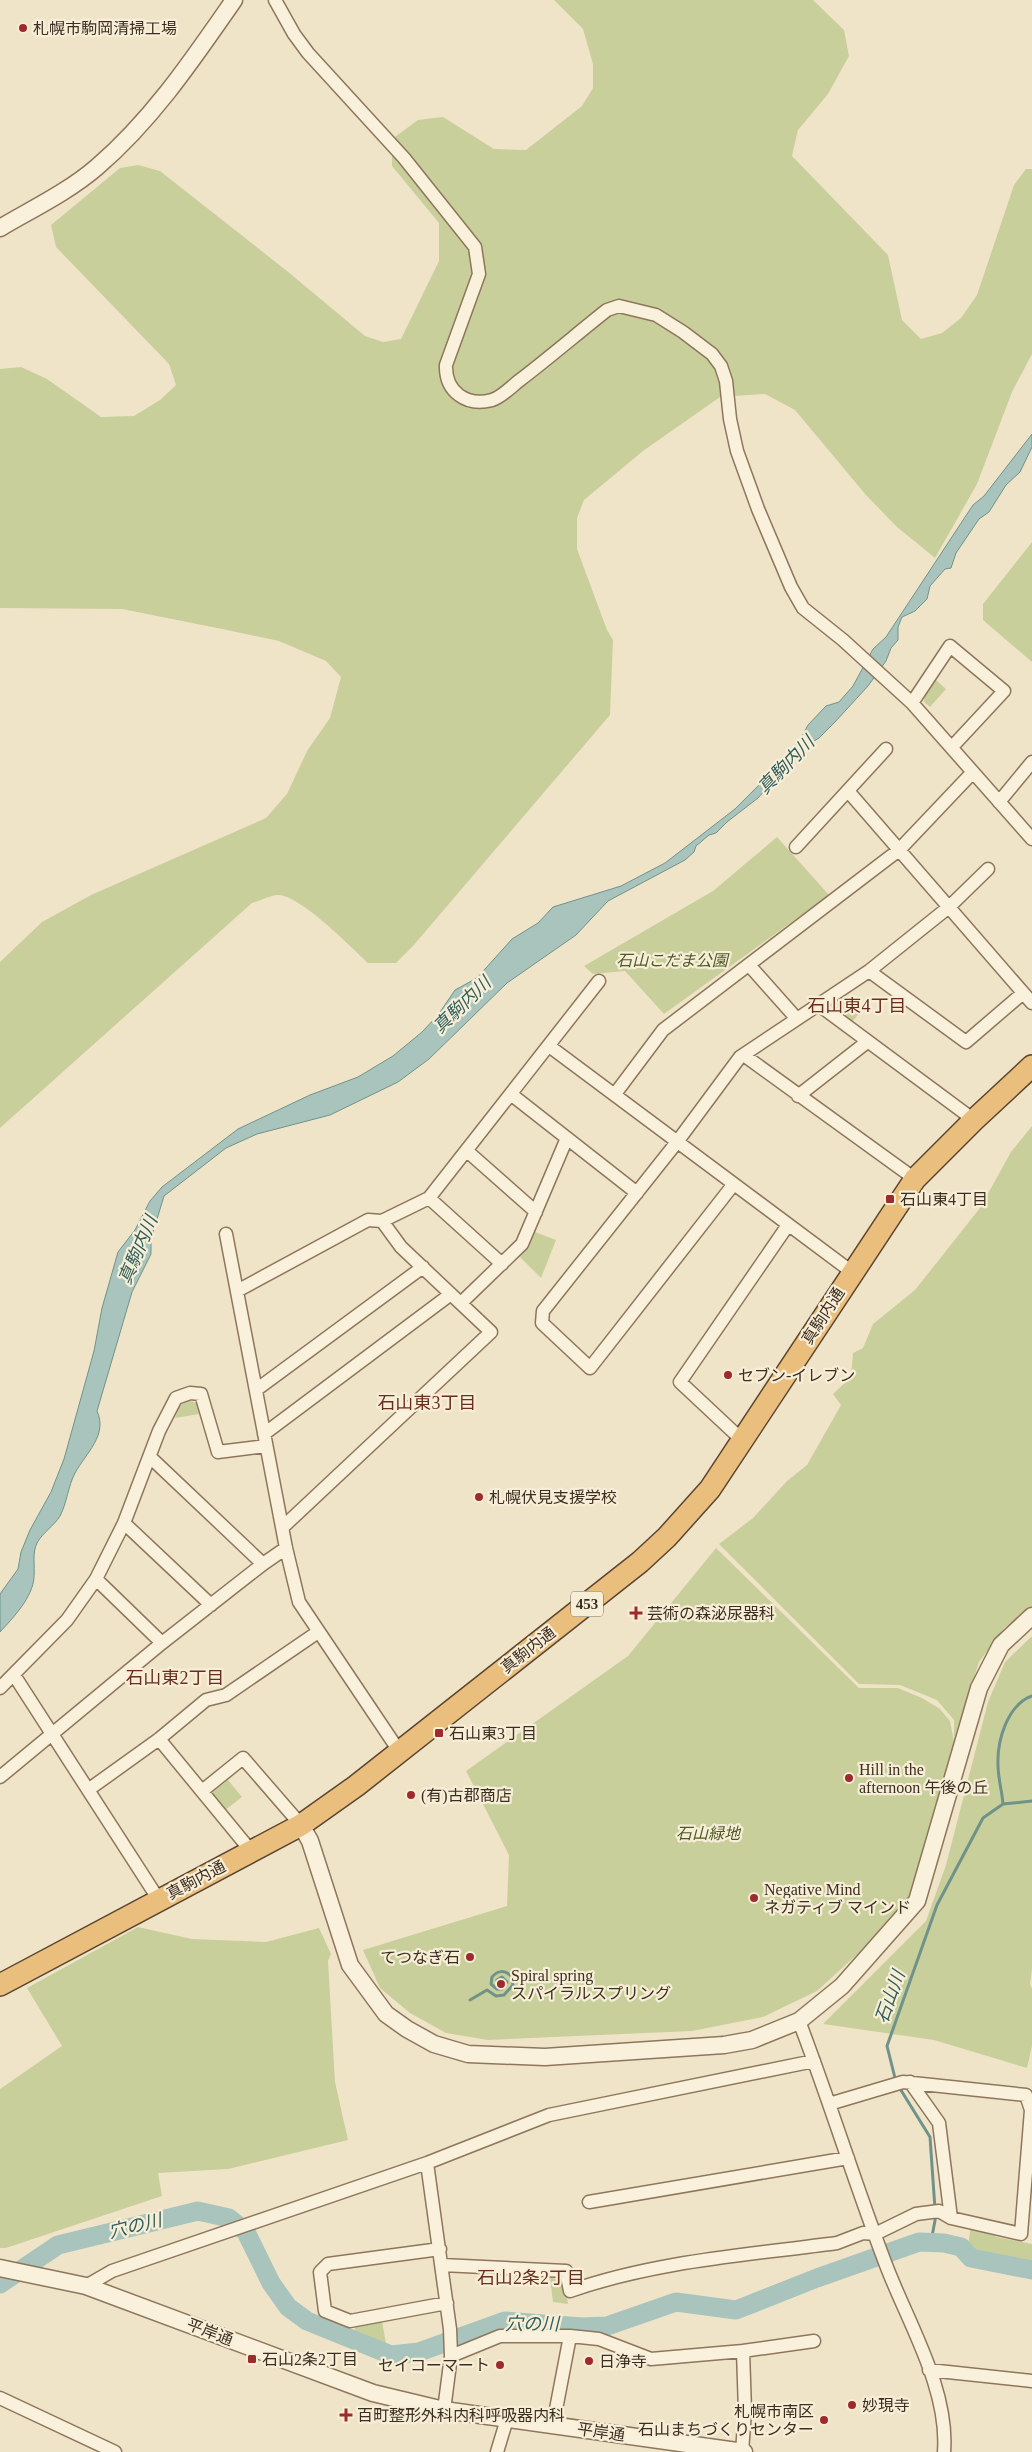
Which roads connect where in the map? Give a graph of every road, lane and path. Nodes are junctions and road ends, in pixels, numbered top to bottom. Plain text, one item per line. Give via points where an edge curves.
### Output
1 (234, 0) edge
2 (275, 0) edge
3 (0, 228) edge
4 (909, 700) junction
5 (952, 747) junction
6 (886, 749) dead end
7 (1032, 762) edge
8 (973, 772) junction
9 (848, 791) junction
10 (1000, 802) junction
11 (1032, 839) edge
12 (796, 847) dead end
13 (900, 850) junction
14 (988, 869) dead end
15 (949, 907) junction
16 (749, 964) junction
17 (869, 971) junction
18 (599, 981) dead end
19 (1028, 998) edge
20 (818, 1005) junction
21 (797, 1019) junction
22 (867, 1042) junction
23 (549, 1046) junction
24 (745, 1056) junction
25 (1032, 1066) edge
26 (616, 1094) junction
27 (512, 1095) junction
28 (798, 1096) junction
29 (974, 1120) junction
30 (567, 1138) junction
31 (677, 1142) junction
32 (467, 1151) junction
33 (915, 1179) junction
34 (733, 1184) junction
35 (637, 1193) junction
36 (429, 1198) junction
37 (536, 1212) junction
38 (382, 1221) junction
39 (788, 1225) junction
40 (226, 1234) dead end
41 (502, 1264) junction
42 (423, 1267) junction
43 (852, 1272) junction
44 (238, 1291) junction
45 (451, 1294) junction
46 (461, 1303) junction
47 (256, 1390) junction
48 (265, 1440) junction
49 (742, 1440) junction
50 (150, 1456) junction
51 (124, 1523) junction
52 (283, 1527) junction
53 (286, 1548) junction
54 (263, 1564) junction
55 (96, 1579) junction
56 (211, 1605) junction
57 (1032, 1616) edge
58 (318, 1632) junction
59 (162, 1643) junction
60 (14, 1675) junction
61 (0, 1688) edge
62 (51, 1734) junction
63 (158, 1739) junction
64 (399, 1751) junction
65 (0, 1777) edge
66 (88, 1790) junction
67 (202, 1791) junction
68 (301, 1825) junction
69 (251, 1851) junction
70 (159, 1900) junction
71 (0, 1985) edge
72 (799, 2021) junction
73 (814, 2061) junction
74 (901, 2083) junction
75 (829, 2104) junction
76 (848, 2158) junction
77 (427, 2163) junction
78 (589, 2202) dead end
79 (951, 2218) junction
80 (876, 2238) junction
81 (440, 2248) junction
82 (442, 2265) junction
83 (0, 2268) edge
84 (86, 2286) junction
85 (447, 2303) junction
86 (570, 2336) junction
87 (814, 2341) dead end
88 (743, 2351) junction
89 (451, 2352) junction
90 (929, 2370) junction
91 (1032, 2381) edge
92 (0, 2398) edge
93 (444, 2410) junction
94 (507, 2419) junction
95 (553, 2425) junction
96 (115, 2452) edge
97 (497, 2452) edge
98 (743, 2452) edge
99 (944, 2452) edge

1 - 3 street via 190,62 122,144 95,169
2 - 4 street via 308,52 404,158 475,247 479,274 446,365 448,380 457,395 471,401 494,399 607,310 619,306 656,315 683,332 712,354 721,366 737,451 758,510 803,608 846,642
4 - 5 street
4 - 5 street via 950,646 1004,690
5 - 8 street
6 - 9 street
7 - 10 street
8 - 10 street
8 - 13 street
9 - 12 street
9 - 13 street
10 - 11 street
13 - 15 street
13 - 16 street
14 - 15 street
15 - 17 street
15 - 19 street
16 - 21 street
16 - 26 street via 663,1030
17 - 19 street via 966,1042
17 - 20 street
18 - 23 street
20 - 21 street
20 - 22 street
21 - 24 street
22 - 28 street
22 - 29 street
23 - 26 street
23 - 27 street
24 - 28 street
24 - 31 street via 740,1057
25 - 29 highway, 真駒内通 / 453
26 - 31 street
27 - 30 street
27 - 32 street
28 - 33 street
29 - 33 highway, 真駒内通 / 453
30 - 35 street
30 - 37 street
31 - 34 street
31 - 35 street
32 - 36 street
32 - 37 street
33 - 43 highway, 真駒内通 / 453
34 - 35 street via 590,1368 542,1323 543,1311
34 - 39 street
36 - 38 street
36 - 41 street
37 - 41 street via 522,1244
38 - 42 street via 401,1247
38 - 44 street via 368,1220
39 - 43 street
39 - 49 street via 680,1382
40 - 44 street
41 - 46 street
42 - 45 street
42 - 47 street
43 - 49 highway, 真駒内通 / 453
44 - 47 street
45 - 46 street
45 - 48 street
46 - 52 street via 491,1332
47 - 48 street
48 - 50 street via 218,1452 204,1400 201,1394 190,1393 176,1398 172,1404
48 - 52 street
49 - 64 highway, 真駒内通 / 453 via 710,1489 667,1538
50 - 51 street
50 - 54 street
51 - 55 street
51 - 56 street
52 - 53 street
53 - 54 street
53 - 58 street via 299,1602
54 - 56 street
55 - 59 street
55 - 60 street via 67,1620
56 - 59 street
57 - 72 street via 1001,1645 979,1688 917,1901 842,1986
58 - 63 street via 226,1695 206,1700
58 - 64 street
59 - 62 street
60 - 61 street
60 - 62 street
62 - 65 street
62 - 66 street
63 - 66 street
63 - 67 street
64 - 68 highway, 真駒内通 / 453
66 - 70 street
67 - 68 street via 243,1758
67 - 69 street
68 - 69 highway, 真駒内通 / 453
68 - 72 street via 310,1841 350,1965 386,2014 434,2044 468,2054 545,2057 724,2045 752,2040
69 - 70 highway, 真駒内通 / 453
70 - 71 highway, 真駒内通 / 453
72 - 73 street
73 - 75 street
73 - 77 street via 549,2115
74 - 75 street
74 - 79 street via 939,2123
74 - 79 street via 1026,2095 1031,2110 1021,2234
75 - 76 street
76 - 78 street
76 - 80 street
77 - 81 street
77 - 84 street via 112,2272
79 - 80 street via 934,2212 916,2214
80 - 82 street via 864,2233 837,2243 665,2265 570,2290 566,2271
80 - 90 street
81 - 82 street
81 - 85 street via 328,2264 320,2272 326,2310 350,2320
82 - 85 street
83 - 84 street, 平岸通
84 - 93 street, 平岸通 via 373,2393
85 - 89 street
86 - 88 street via 600,2339 651,2359
86 - 89 street via 500,2336
86 - 95 street
87 - 88 street
88 - 98 street
89 - 93 street
90 - 91 street
90 - 99 street via 942,2407 946,2435
92 - 96 street
93 - 94 street, 平岸通
94 - 95 street, 平岸通
94 - 97 street
95 - 98 street, 平岸通

